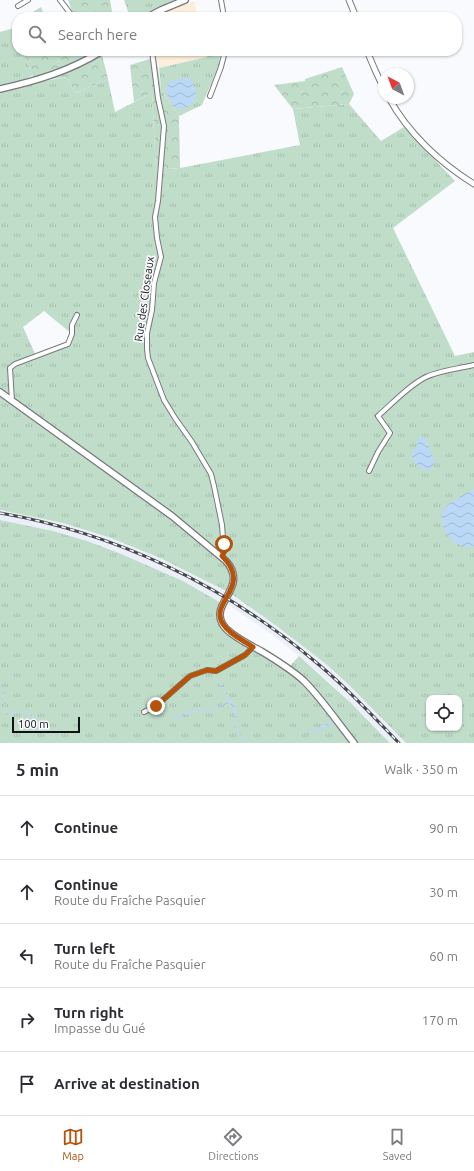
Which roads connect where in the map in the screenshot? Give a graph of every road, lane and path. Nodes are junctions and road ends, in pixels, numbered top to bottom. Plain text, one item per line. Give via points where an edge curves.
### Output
1 (28, 0) edge
2 (60, 0) edge
3 (185, 0) edge
4 (221, 0) edge
5 (349, 0) edge
6 (18, 6) dead end
7 (69, 12) edge
8 (157, 12) edge
9 (223, 12) edge
10 (354, 12) edge
11 (93, 56) edge
12 (153, 56) edge
13 (224, 56) edge
14 (369, 56) edge
15 (378, 76) edge
16 (0, 89) edge
17 (210, 96) dead end
18 (392, 104) edge
19 (474, 184) edge
20 (77, 315) dead end
21 (474, 365) edge
22 (0, 392) edge
23 (12, 401) junction
24 (370, 471) dead end
25 (222, 556) junction
26 (253, 647) junction
27 (144, 712) dead end
28 (354, 743) edge

1 - 6 street
2 - 7 street
3 - 8 main road
4 - 9 street
5 - 10 street
11 - 16 main road via 58,73
12 - 25 street, Rue des Closeaux via 164,126 155,217 161,257 154,283 147,333 148,358 164,400 211,474 222,525
13 - 17 street
14 - 15 street
18 - 19 street via 424,145
20 - 23 street via 68,344 10,368
21 - 24 street via 424,378 378,416 390,433
22 - 23 main road
23 - 25 main road via 172,516
25 - 26 main road via 231,567 234,577 220,613 222,624
26 - 27 street via 245,655 216,671 207,670 190,676 156,706
26 - 28 main road via 304,681

